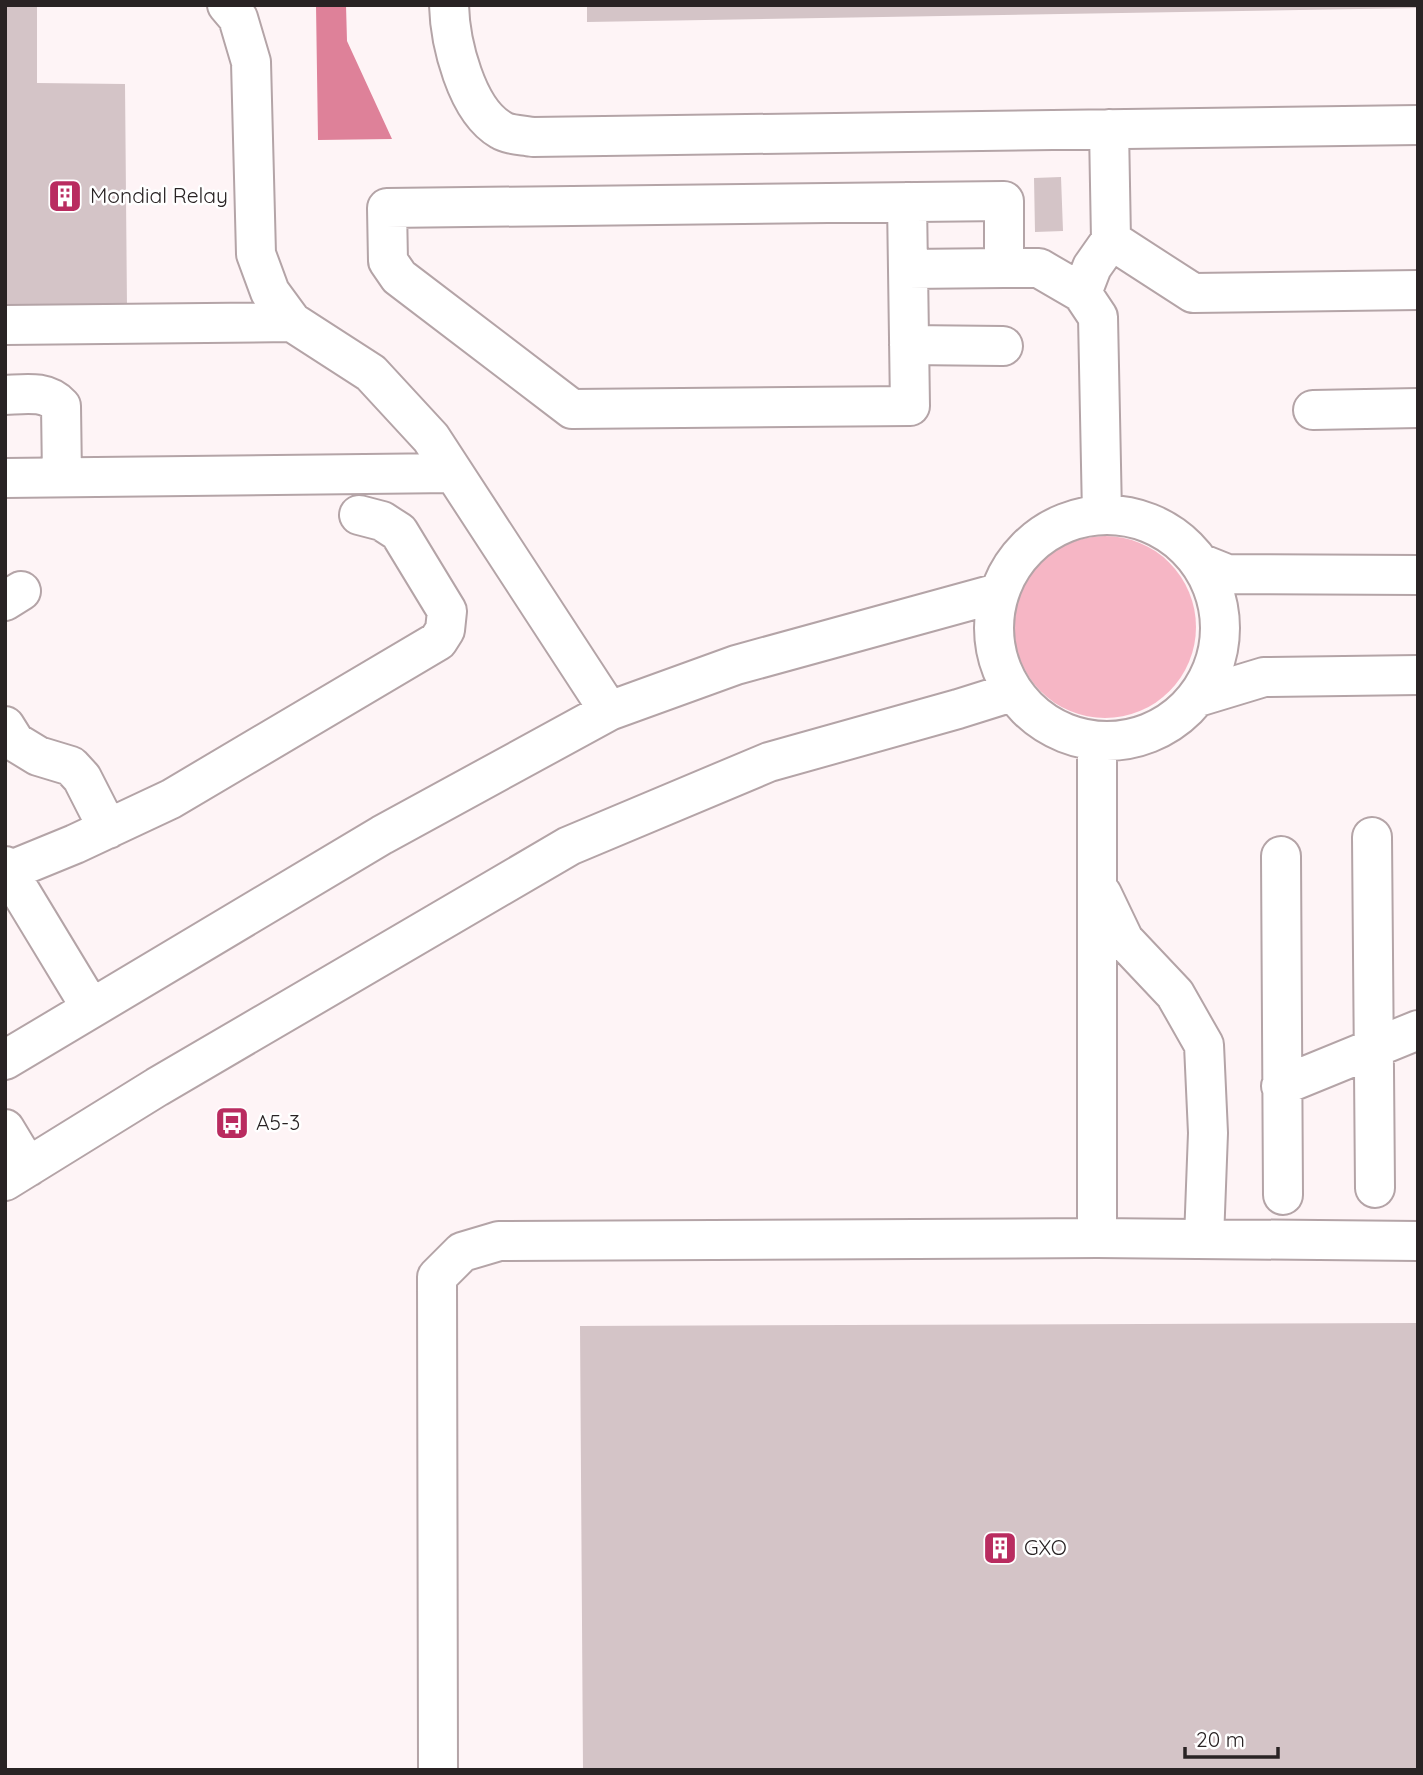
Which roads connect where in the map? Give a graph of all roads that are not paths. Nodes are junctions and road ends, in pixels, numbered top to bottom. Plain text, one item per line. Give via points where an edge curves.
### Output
1 (227, 5) edge
2 (449, 5) edge
3 (1418, 125) edge
4 (1109, 129) junction
5 (907, 202) junction
6 (1111, 240) junction
7 (1004, 268) junction
8 (908, 269) junction
9 (1418, 290) edge
10 (1082, 293) junction
11 (292, 322) junction
12 (5, 325) edge
13 (909, 345) junction
14 (1003, 346) dead end
15 (5, 395) edge
16 (1418, 408) edge
17 (1313, 410) dead end
18 (453, 473) junction
19 (62, 477) junction
20 (5, 478) edge
21 (1102, 514) junction
22 (359, 515) dead end
23 (1202, 564) junction
24 (1418, 575) edge
25 (998, 593) junction
26 (1418, 676) edge
27 (1012, 692) junction
28 (1198, 697) junction
29 (609, 711) junction
30 (5, 726) edge
31 (1097, 742) junction
32 (108, 829) junction
33 (1371, 837) dead end
34 (1281, 856) dead end
35 (7, 868) edge
36 (1097, 882) junction
37 (91, 1008) junction
38 (1418, 1030) edge
39 (1372, 1048) junction
40 (5, 1060) edge
41 (1281, 1086) junction
42 (5, 1129) edge
43 (17, 1174) edge
44 (1375, 1188) dead end
45 (1283, 1195) dead end
46 (1097, 1238) junction
47 (1204, 1239) junction
48 (1418, 1241) edge
49 (438, 1770) edge

1 - 11 street via 238,18 251,62 257,254 270,292
2 - 4 street via 460,72 484,115 502,131 533,137
3 - 4 street
4 - 6 street
5 - 7 street via 1004,201
5 - 8 street
5 - 13 street via 387,208 388,261 399,277 572,409 910,406
6 - 9 street via 1193,293
6 - 10 street
7 - 8 street
7 - 10 street via 1039,268
8 - 13 street
10 - 21 street via 1098,317
11 - 12 street
11 - 18 street via 371,373 430,438
13 - 14 street
15 - 19 street via 41,394 61,406
16 - 17 street
18 - 19 street
18 - 29 street
19 - 20 street
21 - 23 street via 1131,516 1158,526
21 - 25 street via 1068,521 1037,537 1013,563
22 - 32 street via 399,532 447,611 438,641 171,799
23 - 24 street via 1227,574
23 - 28 street via 1217,596 1221,631 1215,666
25 - 27 street via 992,627 997,661
25 - 29 street via 736,664
26 - 28 street via 1264,677
27 - 31 street via 1035,717 1064,734
27 - 43 street via 769,762 569,846 168,1080
28 - 31 street via 1171,723 1135,739
29 - 37 street via 382,835
30 - 32 street via 15,742 38,756 71,766
31 - 36 street
32 - 35 street
33 - 39 street
34 - 41 street
35 - 37 street
36 - 46 street
36 - 47 street via 1124,940 1175,993 1204,1045 1208,1133
37 - 40 street
38 - 39 street
39 - 41 street
39 - 44 street
41 - 45 street
42 - 43 street
46 - 47 street
46 - 49 street via 499,1241 461,1252 437,1278
47 - 48 street

